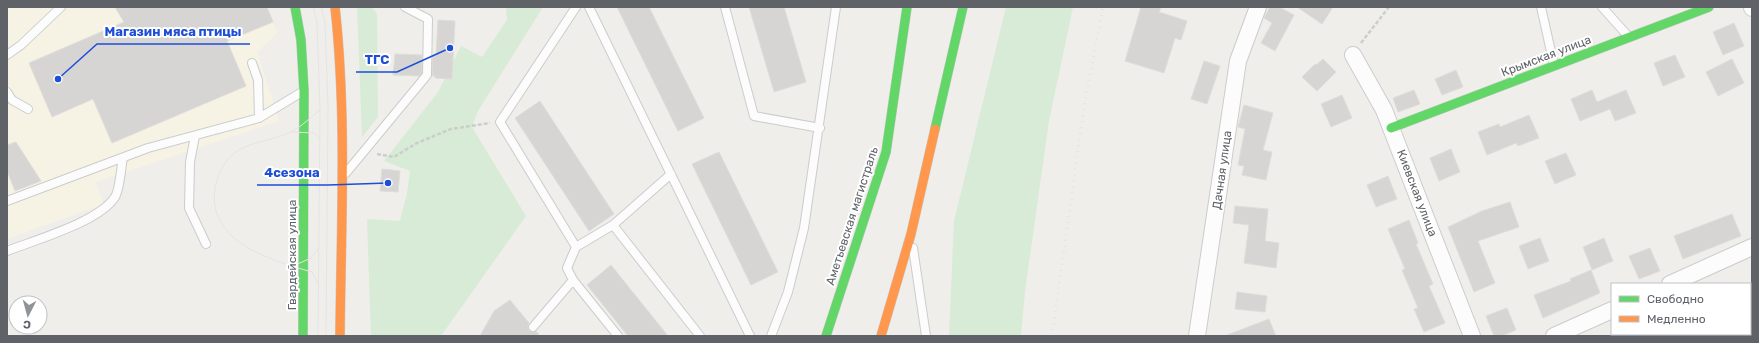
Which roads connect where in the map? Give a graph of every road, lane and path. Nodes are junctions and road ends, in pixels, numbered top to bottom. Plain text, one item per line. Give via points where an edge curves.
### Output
1 (61, 7) edge
2 (295, 7) edge
3 (335, 7) edge
4 (405, 7) edge
5 (576, 7) edge
6 (589, 7) edge
7 (725, 7) edge
8 (836, 7) edge
9 (907, 7) edge
10 (963, 7) edge
11 (1258, 7) edge
12 (1389, 7) edge
13 (1541, 7) edge
14 (1602, 7) edge
15 (1709, 7) edge
16 (1628, 38) junction
17 (7, 55) edge
18 (1353, 55) joint
19 (252, 63) dead end
20 (1555, 66) junction
21 (304, 91) junction
22 (7, 92) edge
23 (28, 109) dead end
24 (259, 118) junction
25 (500, 122) junction
26 (820, 128) junction
27 (1391, 128) junction
28 (195, 136) junction
29 (364, 151) junction
30 (123, 158) junction
31 (671, 174) junction
32 (342, 178) junction
33 (7, 201) edge
34 (613, 225) junction
35 (911, 234) junction
36 (206, 244) dead end
37 (576, 247) junction
38 (1752, 247) edge
39 (7, 251) edge
40 (573, 280) junction
41 (1672, 283) edge
42 (1611, 310) edge
43 (533, 327) dead end
44 (303, 336) edge
45 (340, 336) edge
46 (618, 336) edge
47 (700, 336) edge
48 (750, 336) edge
49 (771, 336) edge
50 (826, 336) edge
51 (881, 336) edge
52 (926, 336) edge
53 (1197, 336) edge
54 (1472, 336) edge
55 (1554, 336) edge

1 - 17 lane
2 - 21 main road, Гвардейская улица via 301,40
3 - 32 main road via 340,54
4 - 29 lane via 428,19 427,75
5 - 25 lane
6 - 31 lane
7 - 26 lane via 754,116
8 - 26 lane
9 - 50 main road, Аметьевская магистраль via 886,152
10 - 35 main road
11 - 53 street, Дачная улица via 1238,61
12 - 18 path
13 - 20 lane
14 - 16 lane
15 - 16 main road, Крымская улица
16 - 20 main road, Крымская улица
18 - 27 street, Киевская улица via 1384,110
19 - 24 lane via 258,80
20 - 27 main road, Крымская улица
21 - 24 lane
21 - 44 main road, Гвардейская улица
22 - 23 lane via 12,100
24 - 28 lane
25 - 29 path via 451,129 417,143 394,157
25 - 37 lane
26 - 49 lane via 804,228 788,292
27 - 54 street, Киевская улица
28 - 30 lane via 148,148
28 - 36 lane via 190,162 189,208
29 - 32 lane
30 - 33 lane
30 - 39 lane via 115,196 102,210 79,224
31 - 34 lane
31 - 48 lane
32 - 45 main road
34 - 37 lane
34 - 47 lane
35 - 51 main road
35 - 52 lane
37 - 40 lane via 566,268
38 - 41 street
40 - 43 lane
40 - 46 lane
42 - 55 street

